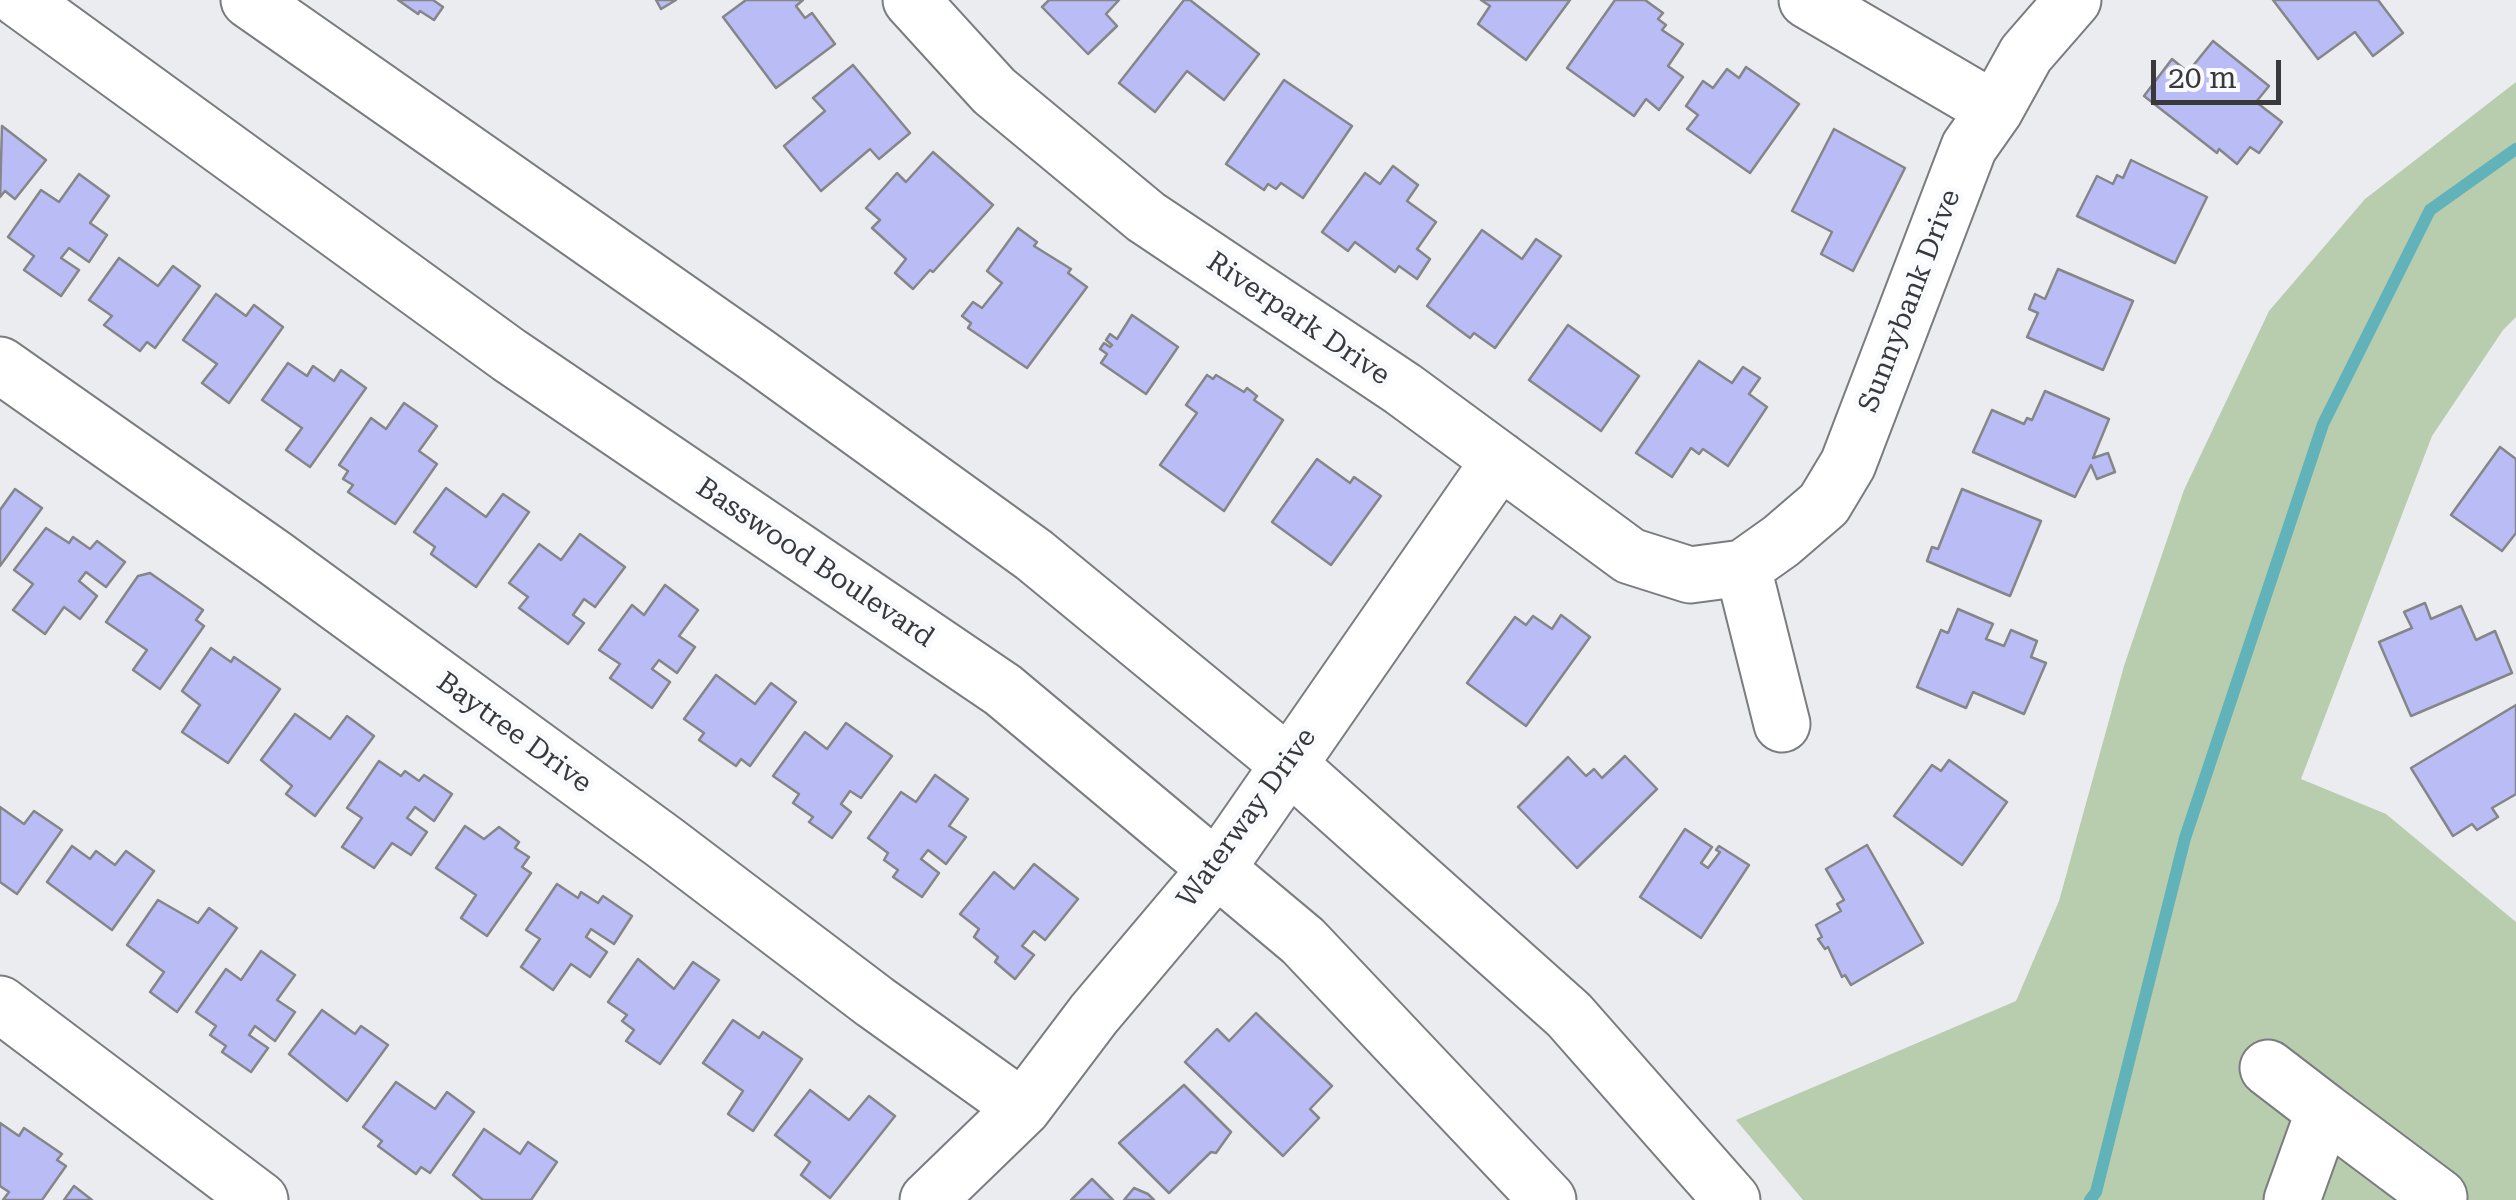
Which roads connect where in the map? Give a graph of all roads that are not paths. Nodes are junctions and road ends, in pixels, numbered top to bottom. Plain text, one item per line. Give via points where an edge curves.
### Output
1 (20, 0) edge
2 (249, 0) edge
3 (910, 0) edge
4 (1806, 0) edge
5 (2073, 0) edge
6 (1996, 110) junction
7 (0, 365) edge
8 (1500, 460) junction
9 (1732, 569) junction
10 (1782, 724) dead end
11 (1287, 764) junction
12 (1218, 867) junction
13 (0, 1004) edge
14 (2268, 1068) dead end
15 (1023, 1108) junction
16 (2324, 1111) junction
17 (2439, 1197) dead end
18 (260, 1200) edge
19 (928, 1200) edge
20 (1548, 1200) edge
21 (1732, 1200) edge
22 (2292, 1200) edge

1 - 12 street, Basswood Boulevard via 508,355 1002,690
2 - 11 street via 1034,555
3 - 8 street, Riverpark Drive via 994,91 1146,218
4 - 6 street
5 - 6 street, Sunnybank Drive via 2026,54
6 - 9 street, Sunnybank Drive via 1969,147 1848,464 1824,504 1782,541
7 - 15 street, Baytree Drive
8 - 9 street, Riverpark Drive via 1630,556 1690,575
8 - 11 street, Waterway Drive
9 - 10 street
11 - 12 street, Waterway Drive
11 - 21 street via 1569,1015
12 - 15 street, Waterway Drive
12 - 20 street, Basswood Boulevard via 1304,941
13 - 18 street
14 - 16 street
15 - 19 street, Waterway Drive
16 - 17 street
16 - 22 street

